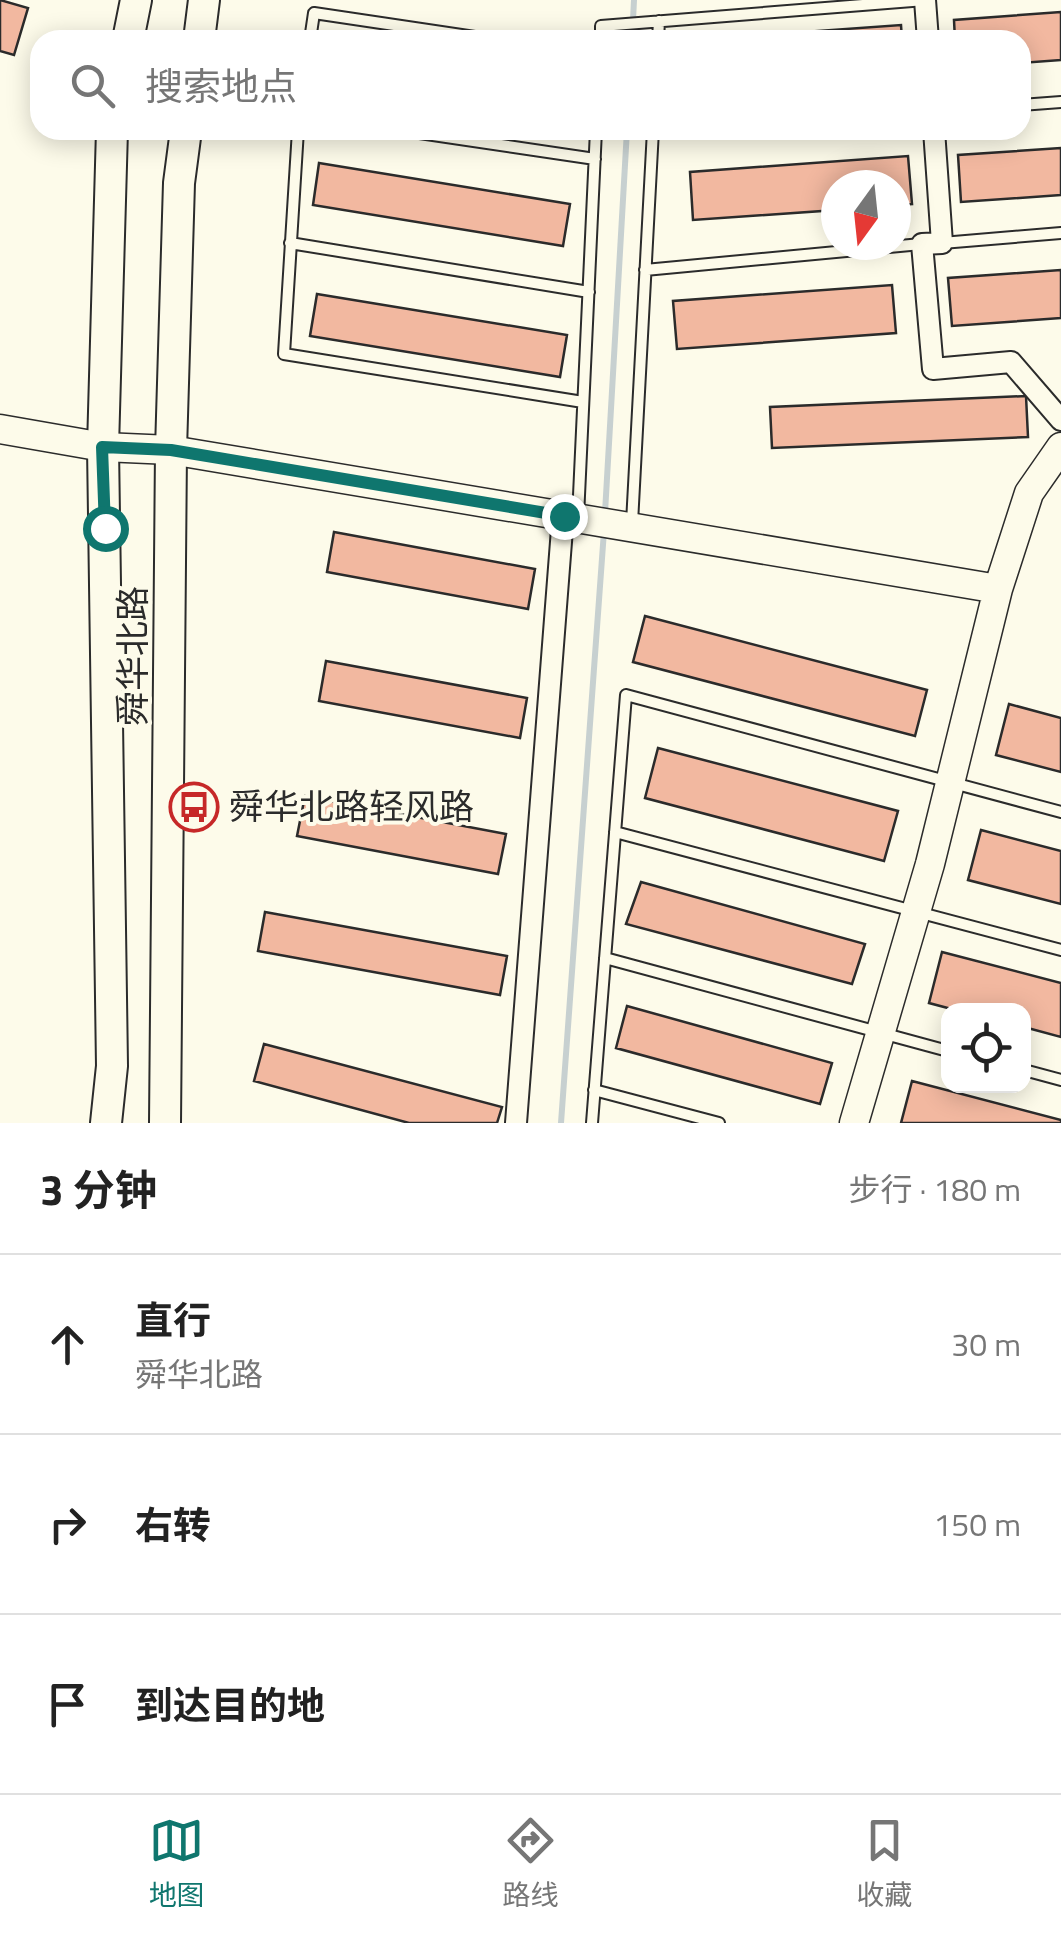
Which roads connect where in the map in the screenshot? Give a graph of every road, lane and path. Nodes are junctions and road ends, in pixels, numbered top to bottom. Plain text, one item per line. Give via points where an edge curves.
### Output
1 (136, 0) edge
2 (204, 0) edge
3 (927, 0) edge
4 (659, 21) junction
5 (130, 30) edge
6 (200, 30) edge
7 (311, 30) edge
8 (429, 30) edge
9 (601, 30) edge
10 (659, 30) edge
11 (928, 30) edge
12 (1061, 102) edge
13 (1031, 104) edge
14 (112, 140) edge
15 (185, 140) edge
16 (297, 140) edge
17 (467, 140) edge
18 (596, 140) edge
19 (652, 140) edge
20 (934, 140) edge
21 (595, 159) junction
22 (1061, 233) edge
23 (290, 243) junction
24 (932, 244) junction
25 (646, 270) junction
26 (589, 292) junction
27 (584, 402) junction
28 (1061, 420) edge
29 (0, 429) edge
30 (102, 447) junction
31 (1061, 447) edge
32 (171, 450) junction
33 (596, 521) junction
34 (998, 589) junction
35 (950, 782) junction
36 (1061, 812) edge
37 (615, 832) junction
38 (916, 912) junction
39 (1061, 950) edge
40 (605, 958) junction
41 (880, 1033) junction
42 (941, 1049) edge
43 (1031, 1072) edge
44 (1061, 1080) edge
45 (594, 1090) junction
46 (106, 1123) edge
47 (166, 1123) edge
48 (516, 1123) edge
49 (592, 1123) edge
50 (719, 1123) edge
51 (854, 1123) edge

1 - 5 main road
2 - 6 main road
3 - 4 lane
3 - 11 street
4 - 9 lane
4 - 10 lane
7 - 8 lane via 314,13
12 - 13 lane
14 - 30 main road, 舜华北路
15 - 32 main road, 舜华北路
16 - 23 lane
17 - 21 lane
18 - 21 lane
19 - 25 lane
20 - 24 street
21 - 26 lane
22 - 24 lane
23 - 26 lane
23 - 27 lane via 284,354
24 - 25 lane
24 - 28 street via 933,369 1011,362
25 - 33 lane
26 - 27 lane
27 - 33 lane
29 - 30 street
30 - 32 street
30 - 46 main road, 舜华北路 via 112,1066
31 - 34 street via 1029,492
32 - 33 street
32 - 47 main road, 舜华北路
33 - 34 street
33 - 48 street
34 - 35 street
35 - 36 lane
35 - 37 lane via 626,695
35 - 38 street
37 - 38 lane
37 - 40 lane
38 - 39 lane
38 - 41 street
40 - 41 lane
40 - 45 lane
41 - 42 lane
41 - 51 street
43 - 44 lane
45 - 49 lane
45 - 50 lane

